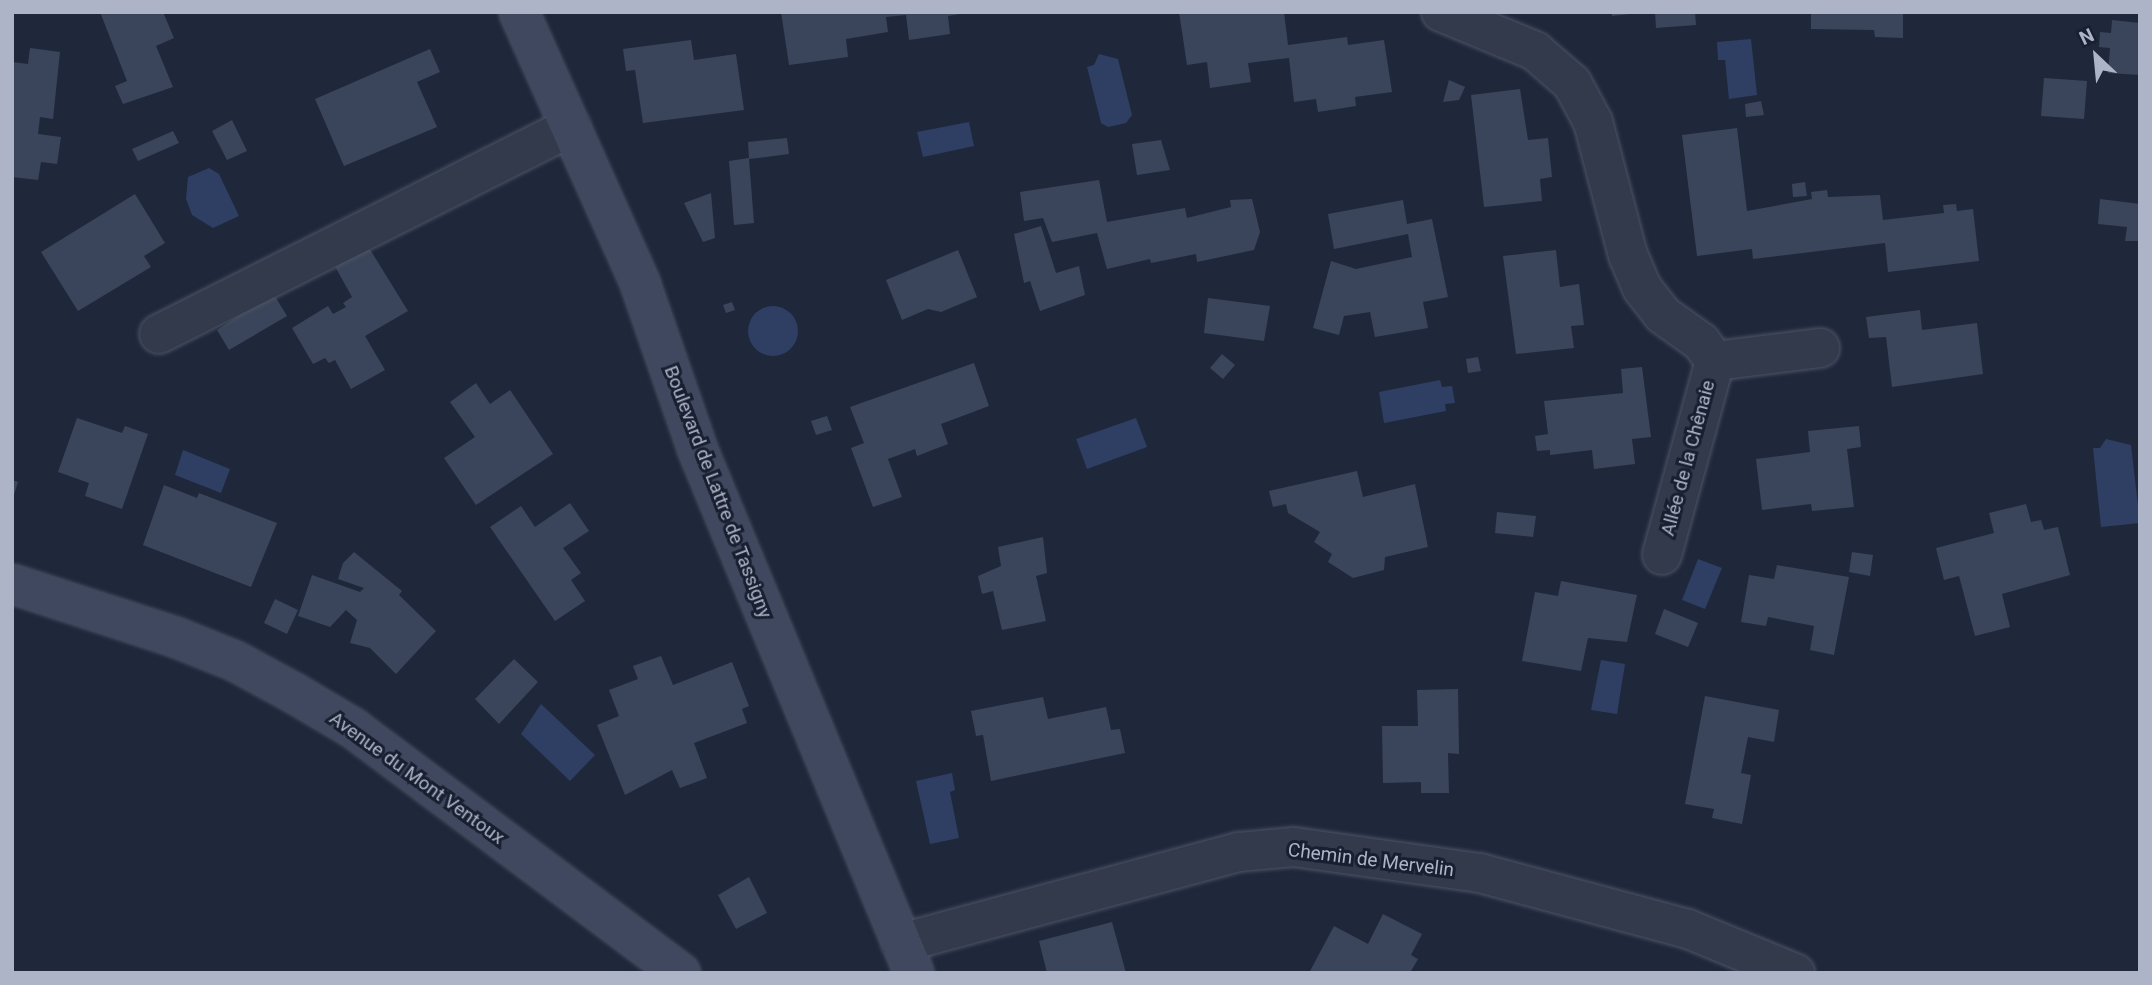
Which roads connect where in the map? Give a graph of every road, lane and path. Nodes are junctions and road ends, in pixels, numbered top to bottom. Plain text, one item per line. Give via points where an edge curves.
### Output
1 (519, 12) edge
2 (1441, 12) edge
3 (571, 127) junction
4 (159, 334) dead end
5 (1820, 348) dead end
6 (1715, 361) junction
7 (1662, 555) dead end
8 (12, 584) edge
9 (907, 958) edge
10 (680, 973) edge
11 (1795, 973) edge

1 - 3 street, Boulevard de Lattre de Tassigny
2 - 6 street, Allée de la Chênaie via 1535,51 1572,83 1593,122 1628,255 1642,288 1663,315 1701,342
3 - 4 street
3 - 9 street, Boulevard de Lattre de Tassigny via 640,283 697,448
5 - 6 street, Allée de la Chênaie
6 - 7 street, Allée de la Chênaie
8 - 10 street, Avenue du Mont Ventoux via 175,637 235,661 294,693 353,728
9 - 11 street, Chemin de Mervelin via 1239,852 1294,847 1480,873 1688,929

